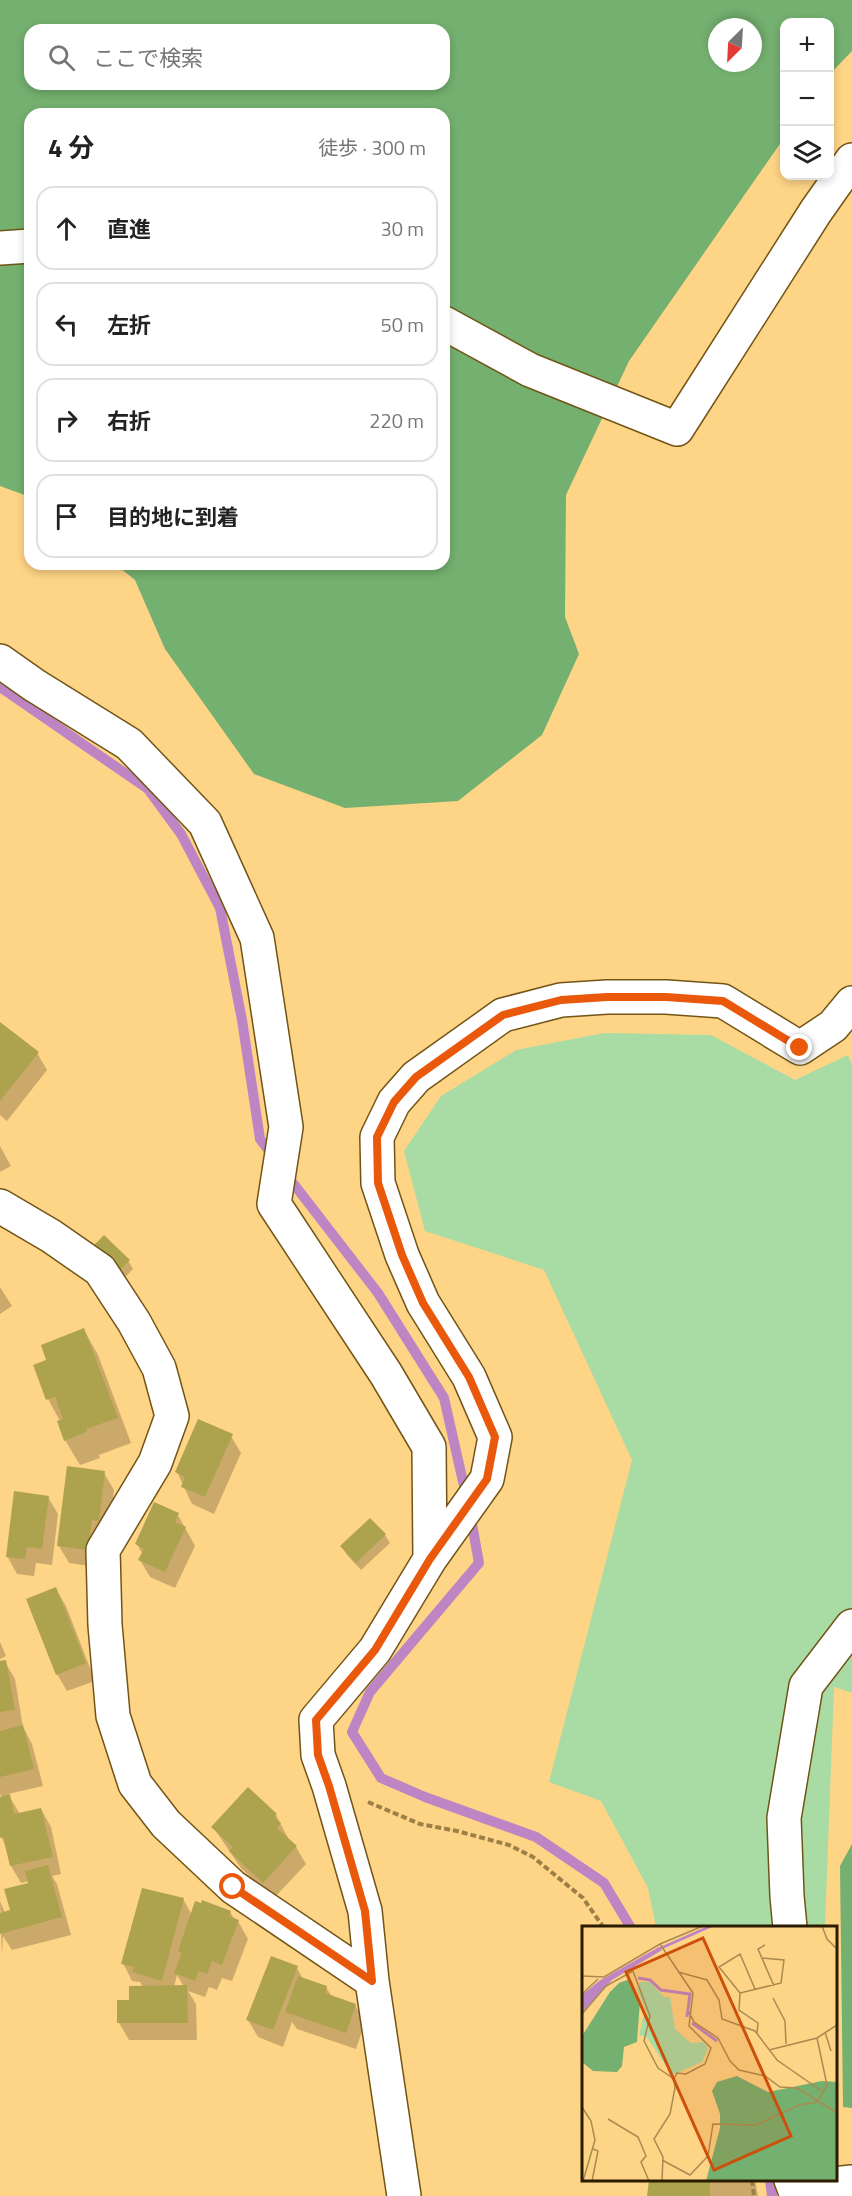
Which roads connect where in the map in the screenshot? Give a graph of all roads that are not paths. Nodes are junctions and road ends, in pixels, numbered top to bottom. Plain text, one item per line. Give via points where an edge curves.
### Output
1 (852, 160) edge
2 (24, 246) edge
3 (0, 248) edge
4 (450, 325) edge
5 (0, 661) edge
6 (852, 1004) edge
7 (0, 1206) edge
8 (430, 1559) junction
9 (852, 1626) edge
10 (790, 1926) edge
11 (372, 1981) junction
12 (791, 2181) edge
13 (852, 2182) edge
14 (404, 2196) edge

1 - 4 street via 677,429 530,370
2 - 3 street
5 - 8 street via 129,744 205,823 257,938 286,1127 274,1204 386,1374 429,1447
6 - 8 street via 833,1026 800,1048 723,1001 666,997 561,1000 503,1015 416,1077 394,1102 377,1137 378,1183 423,1303 469,1377 495,1437 487,1479
7 - 11 street via 100,1270 159,1368 172,1416 155,1463 103,1551 113,1716 135,1784 166,1824 233,1887
8 - 11 street via 375,1650 316,1720 318,1755 365,1911
9 - 10 street via 806,1686 784,1818
11 - 14 street
12 - 13 street via 794,2188

